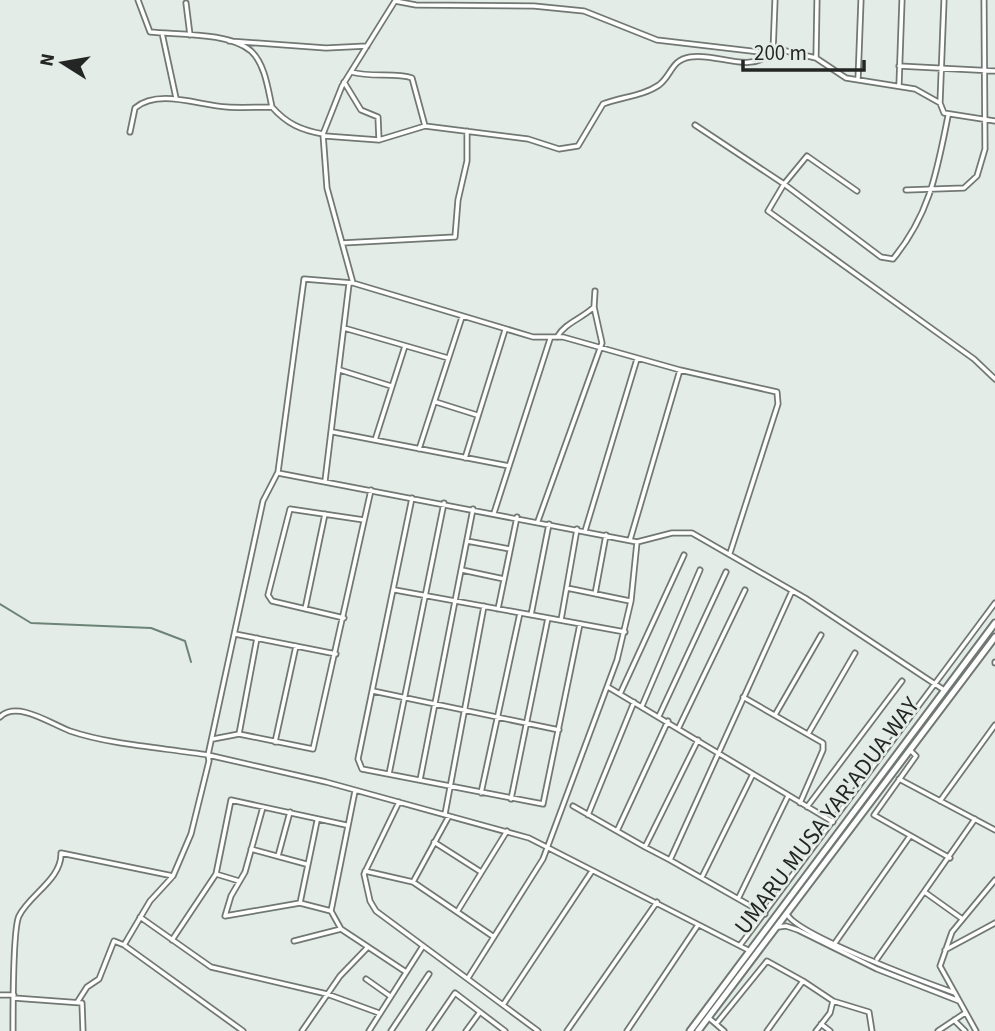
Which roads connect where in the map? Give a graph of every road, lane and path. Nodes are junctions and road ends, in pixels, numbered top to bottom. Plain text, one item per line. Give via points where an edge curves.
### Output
1 (138, 0) edge
2 (775, 0) edge
3 (817, 0) edge
4 (861, 0) edge
5 (902, 0) edge
6 (944, 0) edge
7 (984, 0) edge
8 (396, 1) edge
9 (186, 3) dead end
10 (162, 33) junction
11 (190, 35) junction
12 (224, 41) junction
13 (367, 47) junction
14 (773, 50) junction
15 (816, 58) junction
16 (899, 65) junction
17 (942, 70) junction
18 (982, 71) junction
19 (995, 71) edge
20 (351, 72) junction
21 (858, 80) junction
22 (344, 82) junction
23 (899, 85) junction
24 (176, 99) junction
25 (940, 103) junction
26 (272, 107) junction
27 (948, 116) junction
28 (983, 119) junction
29 (995, 121) edge
30 (695, 125) dead end
31 (425, 126) junction
32 (467, 131) junction
33 (130, 132) dead end
34 (324, 135) junction
35 (379, 139) junction
36 (784, 184) junction
37 (934, 189) junction
38 (906, 190) dead end
39 (857, 191) dead end
40 (342, 243) junction
41 (351, 284) junction
42 (595, 291) dead end
43 (594, 307) junction
44 (462, 317) junction
45 (344, 328) junction
46 (505, 329) junction
47 (556, 337) junction
48 (550, 339) junction
49 (405, 346) junction
50 (599, 347) junction
51 (448, 358) junction
52 (637, 358) junction
53 (340, 370) junction
54 (680, 370) junction
55 (995, 379) edge
56 (391, 386) junction
57 (435, 402) junction
58 (477, 415) junction
59 (333, 432) junction
60 (375, 440) junction
61 (419, 449) junction
62 (465, 458) junction
63 (509, 466) junction
64 (278, 472) junction
65 (326, 481) junction
66 (371, 490) junction
67 (412, 498) junction
68 (444, 503) junction
69 (473, 509) junction
70 (494, 513) junction
71 (325, 514) junction
72 (517, 517) junction
73 (364, 520) junction
74 (538, 521) junction
75 (549, 524) junction
76 (577, 529) junction
77 (586, 531) junction
78 (606, 535) junction
79 (630, 540) junction
80 (467, 541) junction
81 (637, 542) junction
82 (510, 549) junction
83 (730, 553) junction
84 (684, 555) dead end
85 (462, 570) junction
86 (700, 570) dead end
87 (726, 572) dead end
88 (504, 579) junction
89 (567, 588) junction
90 (395, 590) junction
91 (745, 590) dead end
92 (792, 591) junction
93 (595, 594) junction
94 (424, 595) junction
95 (456, 601) junction
96 (631, 601) junction
97 (995, 603) edge
98 (484, 606) junction
99 (305, 609) junction
100 (498, 609) junction
101 (520, 613) junction
102 (531, 615) junction
103 (344, 618) junction
104 (548, 618) junction
105 (561, 620) junction
106 (995, 623) edge
107 (580, 624) junction
108 (625, 632) junction
109 (235, 634) junction
110 (821, 635) dead end
111 (995, 637) edge
112 (257, 638) junction
113 (296, 646) junction
114 (855, 653) dead end
115 (336, 654) junction
116 (902, 681) dead end
117 (936, 684) junction
118 (608, 687) junction
119 (944, 690) junction
120 (373, 691) junction
121 (620, 694) junction
122 (743, 696) junction
123 (404, 697) junction
124 (634, 702) junction
125 (435, 704) junction
126 (642, 706) junction
127 (464, 710) junction
128 (775, 715) junction
129 (496, 716) junction
130 (659, 716) junction
131 (0, 717) edge
132 (668, 721) junction
133 (527, 723) junction
134 (995, 725) edge
135 (679, 727) junction
136 (559, 730) junction
137 (239, 734) junction
138 (808, 734) junction
139 (212, 739) junction
140 (698, 740) junction
141 (275, 742) junction
142 (910, 750) junction
143 (718, 752) junction
144 (208, 755) junction
145 (389, 774) junction
146 (753, 774) junction
147 (899, 779) junction
148 (420, 780) junction
149 (450, 786) junction
150 (355, 790) junction
151 (481, 793) junction
152 (788, 796) junction
153 (512, 799) junction
154 (940, 801) junction
155 (400, 802) junction
156 (800, 803) junction
157 (573, 806) dead end
158 (263, 807) junction
159 (807, 807) junction
160 (290, 812) junction
161 (447, 815) junction
162 (588, 815) junction
163 (975, 819) junction
164 (317, 821) junction
165 (833, 822) junction
166 (346, 825) junction
167 (995, 830) edge
168 (507, 831) junction
169 (617, 831) junction
170 (910, 836) junction
171 (434, 842) junction
172 (548, 847) junction
173 (645, 847) junction
174 (251, 849) junction
175 (278, 856) junction
176 (950, 858) junction
177 (670, 860) junction
178 (306, 864) junction
179 (365, 871) junction
180 (592, 871) junction
181 (481, 872) junction
182 (216, 874) junction
183 (173, 876) junction
184 (702, 877) junction
185 (995, 880) edge
186 (239, 881) junction
187 (413, 882) junction
188 (926, 893) junction
189 (739, 897) junction
190 (657, 902) junction
191 (300, 903) junction
192 (331, 911) junction
193 (457, 912) junction
194 (787, 912) junction
195 (765, 914) junction
196 (140, 917) junction
197 (962, 919) junction
198 (995, 923) edge
199 (699, 925) junction
200 (341, 929) junction
201 (774, 930) junction
202 (494, 937) junction
203 (172, 940) junction
204 (294, 941) dead end
205 (835, 943) junction
206 (741, 944) junction
207 (124, 945) junction
208 (423, 946) junction
209 (366, 948) junction
210 (748, 950) junction
211 (943, 951) junction
212 (877, 959) dead end
213 (406, 972) junction
214 (429, 974) dead end
215 (468, 978) junction
216 (366, 979) dead end
217 (803, 981) junction
218 (955, 993) junction
219 (327, 994) junction
220 (0, 995) edge
221 (14, 996) junction
222 (390, 996) junction
223 (78, 1001) junction
224 (833, 1001) junction
225 (959, 1001) junction
226 (503, 1005) junction
227 (480, 1012) junction
228 (379, 1013) junction
229 (965, 1013) junction
230 (709, 1017) junction
231 (953, 1020) junction
232 (716, 1024) junction
233 (821, 1024) junction
234 (530, 1029) edge
235 (13, 1031) edge
236 (83, 1031) edge
237 (243, 1031) edge
238 (302, 1031) edge
239 (369, 1031) edge
240 (391, 1031) edge
241 (429, 1031) edge
242 (466, 1031) edge
243 (505, 1031) edge
244 (538, 1031) edge
245 (567, 1031) edge
246 (627, 1031) edge
247 (690, 1031) edge
248 (698, 1031) edge
249 (724, 1031) edge
250 (767, 1031) edge
251 (816, 1031) edge
252 (830, 1031) edge
253 (872, 1031) edge
254 (939, 1031) edge
255 (965, 1031) edge
256 (976, 1031) edge

1 - 10 street via 150,32
2 - 14 street
3 - 15 street
4 - 21 street
5 - 16 street
6 - 17 street
7 - 18 street
8 - 13 street
8 - 14 street via 555,7 584,11 657,40
9 - 11 street
10 - 11 street
10 - 24 street
11 - 12 street
12 - 13 street
12 - 26 street via 250,50 264,74
13 - 20 street
14 - 15 street
14 - 32 street via 765,60 754,62 685,58 675,63 658,86 603,104 572,150
15 - 21 street via 839,75
16 - 17 street
16 - 23 street
17 - 18 street
17 - 25 street
18 - 19 street
18 - 28 street
20 - 22 street
20 - 31 street via 412,78
21 - 23 street
22 - 34 street
22 - 35 street via 361,110 378,117
23 - 25 street via 928,93
24 - 26 street via 225,107
24 - 33 street via 136,105
25 - 27 street
26 - 34 street via 295,129
27 - 28 street
27 - 37 street
28 - 29 street
28 - 37 street via 985,149 972,184
30 - 36 street
31 - 32 street
31 - 35 street
32 - 40 street via 455,237
34 - 35 street
34 - 40 street via 327,188
36 - 37 street via 881,257 893,259
36 - 39 street via 807,156
36 - 55 street via 768,211 974,359
37 - 38 street
40 - 41 street
41 - 44 street
41 - 45 street
41 - 64 street via 311,277 301,285
42 - 43 street
43 - 47 street
43 - 50 street
44 - 46 street
44 - 51 street
45 - 49 street
45 - 53 street
46 - 48 street
46 - 58 street
47 - 48 street
47 - 50 street
48 - 63 street
49 - 51 street
49 - 56 street
50 - 52 street
50 - 74 street
51 - 57 street
52 - 54 street
52 - 77 street
53 - 56 street
53 - 59 street
54 - 79 street
54 - 83 street via 771,389 779,397
56 - 60 street
57 - 58 street
57 - 61 street
58 - 62 street
59 - 60 street
59 - 65 street
60 - 61 street
61 - 62 street
62 - 63 street
63 - 70 street
64 - 65 street
64 - 109 street via 264,501
65 - 66 street
66 - 67 street
66 - 73 street
67 - 68 street
67 - 90 street
68 - 69 street
68 - 94 street
69 - 70 street
69 - 80 street
70 - 72 street
71 - 73 street
71 - 99 street
71 - 99 street via 287,512 268,594 272,601
72 - 74 street
72 - 82 street
73 - 103 street
74 - 75 street
75 - 76 street
75 - 102 street
76 - 77 street
76 - 89 street
77 - 78 street
78 - 79 street
78 - 93 street
79 - 81 street
80 - 82 street
80 - 85 street
81 - 83 street via 692,533
81 - 96 street
82 - 88 street
83 - 92 street
84 - 121 street
85 - 88 street
85 - 95 street
86 - 126 street
87 - 130 street
88 - 100 street
89 - 93 street
89 - 105 street
90 - 94 street
90 - 120 street
91 - 135 street
92 - 117 street
92 - 122 street
93 - 96 street
94 - 95 street
94 - 123 street
95 - 98 street
95 - 125 street
96 - 108 street
97 - 117 street
98 - 100 street
98 - 127 street
99 - 103 street
100 - 101 street
101 - 102 street
101 - 129 street
102 - 104 street
103 - 115 street
104 - 105 street
104 - 133 street
105 - 107 street
106 - 119 main road, UMARU MUSA YAR'ADUA WAY
107 - 108 street
107 - 136 street
108 - 118 street
109 - 112 street
109 - 139 street
110 - 128 street
111 - 142 main road, UMARU MUSA YAR'ADUA WAY
112 - 113 street
112 - 137 street
113 - 115 street
113 - 141 street
114 - 138 street
115 - 141 street via 316,746
116 - 159 street
117 - 119 street
117 - 165 street
118 - 121 street
118 - 172 street
119 - 210 main road, UMARU MUSA YAR'ADUA WAY
120 - 123 street
120 - 145 street via 358,766
121 - 124 street
122 - 128 street
122 - 143 street
123 - 125 street
123 - 145 street
124 - 126 street
124 - 162 street
125 - 127 street
125 - 148 street
126 - 130 street
127 - 129 street
127 - 149 street
128 - 138 street
129 - 133 street
129 - 151 street
130 - 132 street
131 - 144 street via 12,710 25,712 77,733
132 - 135 street
132 - 169 street
133 - 136 street
133 - 153 street
134 - 154 street
135 - 140 street
136 - 153 street via 543,804
137 - 139 street
137 - 141 street
138 - 156 street via 824,746
139 - 144 street
140 - 143 street
140 - 173 street
142 - 147 street via 916,755
142 - 194 main road, UMARU MUSA YAR'ADUA WAY
143 - 146 street
143 - 177 street
144 - 150 street
144 - 183 street via 191,834
145 - 148 street
146 - 152 street
146 - 184 street
147 - 154 street
147 - 170 street via 874,816
148 - 149 street
149 - 151 street
149 - 161 street
150 - 155 street
150 - 166 street
151 - 153 street
152 - 156 street
152 - 189 street
154 - 163 street
155 - 161 street
155 - 179 street
156 - 159 street
157 - 162 street
158 - 160 street
158 - 174 street
158 - 182 street via 231,800
159 - 165 street
160 - 164 street
160 - 175 street
161 - 168 street
161 - 171 street
162 - 169 street
163 - 167 street
163 - 176 street
164 - 166 street
164 - 178 street
165 - 195 street
166 - 192 street
168 - 172 street
168 - 181 street
169 - 173 street
170 - 176 street
170 - 205 street
171 - 181 street
171 - 187 street
172 - 180 street
172 - 202 street
173 - 177 street
174 - 175 street
174 - 186 street
175 - 178 street
176 - 188 street
177 - 184 street
178 - 191 street
179 - 187 street
179 - 208 street via 376,911
180 - 190 street
180 - 226 street
181 - 193 street
182 - 186 street
182 - 203 street
183 - 196 street
183 - 221 street via 61,853 49,881 18,918
184 - 189 street
185 - 197 street
186 - 191 street via 225,916
187 - 193 street
188 - 197 street
188 - 212 street
189 - 195 street
190 - 199 street
190 - 245 street
191 - 192 street
192 - 200 street
193 - 202 street
194 - 201 main road, UMARU MUSA YAR'ADUA WAY
194 - 205 street via 800,927
195 - 206 street
196 - 203 street
196 - 207 street
197 - 211 street
198 - 211 street
199 - 206 street
199 - 246 street
200 - 204 street
200 - 209 street
201 - 225 street via 782,926 798,930 877,969
201 - 230 main road, UMARU MUSA YAR'ADUA WAY
202 - 215 street
203 - 219 street via 211,967
205 - 218 street
206 - 210 street
207 - 223 street via 114,942 110,946 99,979
207 - 237 street
208 - 213 street
208 - 215 street
209 - 213 street
209 - 219 street
210 - 247 main road, UMARU MUSA YAR'ADUA WAY
211 - 218 street via 940,966
213 - 222 street
214 - 240 street
215 - 226 street
216 - 222 street
217 - 224 street
217 - 232 street via 765,960
217 - 250 street
218 - 225 street
219 - 228 street
219 - 238 street
220 - 221 street
221 - 223 street
221 - 235 street
222 - 228 street
223 - 236 street via 84,1006
224 - 233 street
224 - 253 street via 869,1012
225 - 229 street
226 - 234 street
227 - 241 street via 453,993
227 - 242 street
227 - 243 street
228 - 239 street
229 - 231 street
229 - 256 street
230 - 232 street
230 - 248 main road, UMARU MUSA YAR'ADUA WAY
231 - 254 street
231 - 255 street
232 - 249 street
233 - 251 street
233 - 252 street
234 - 244 street

